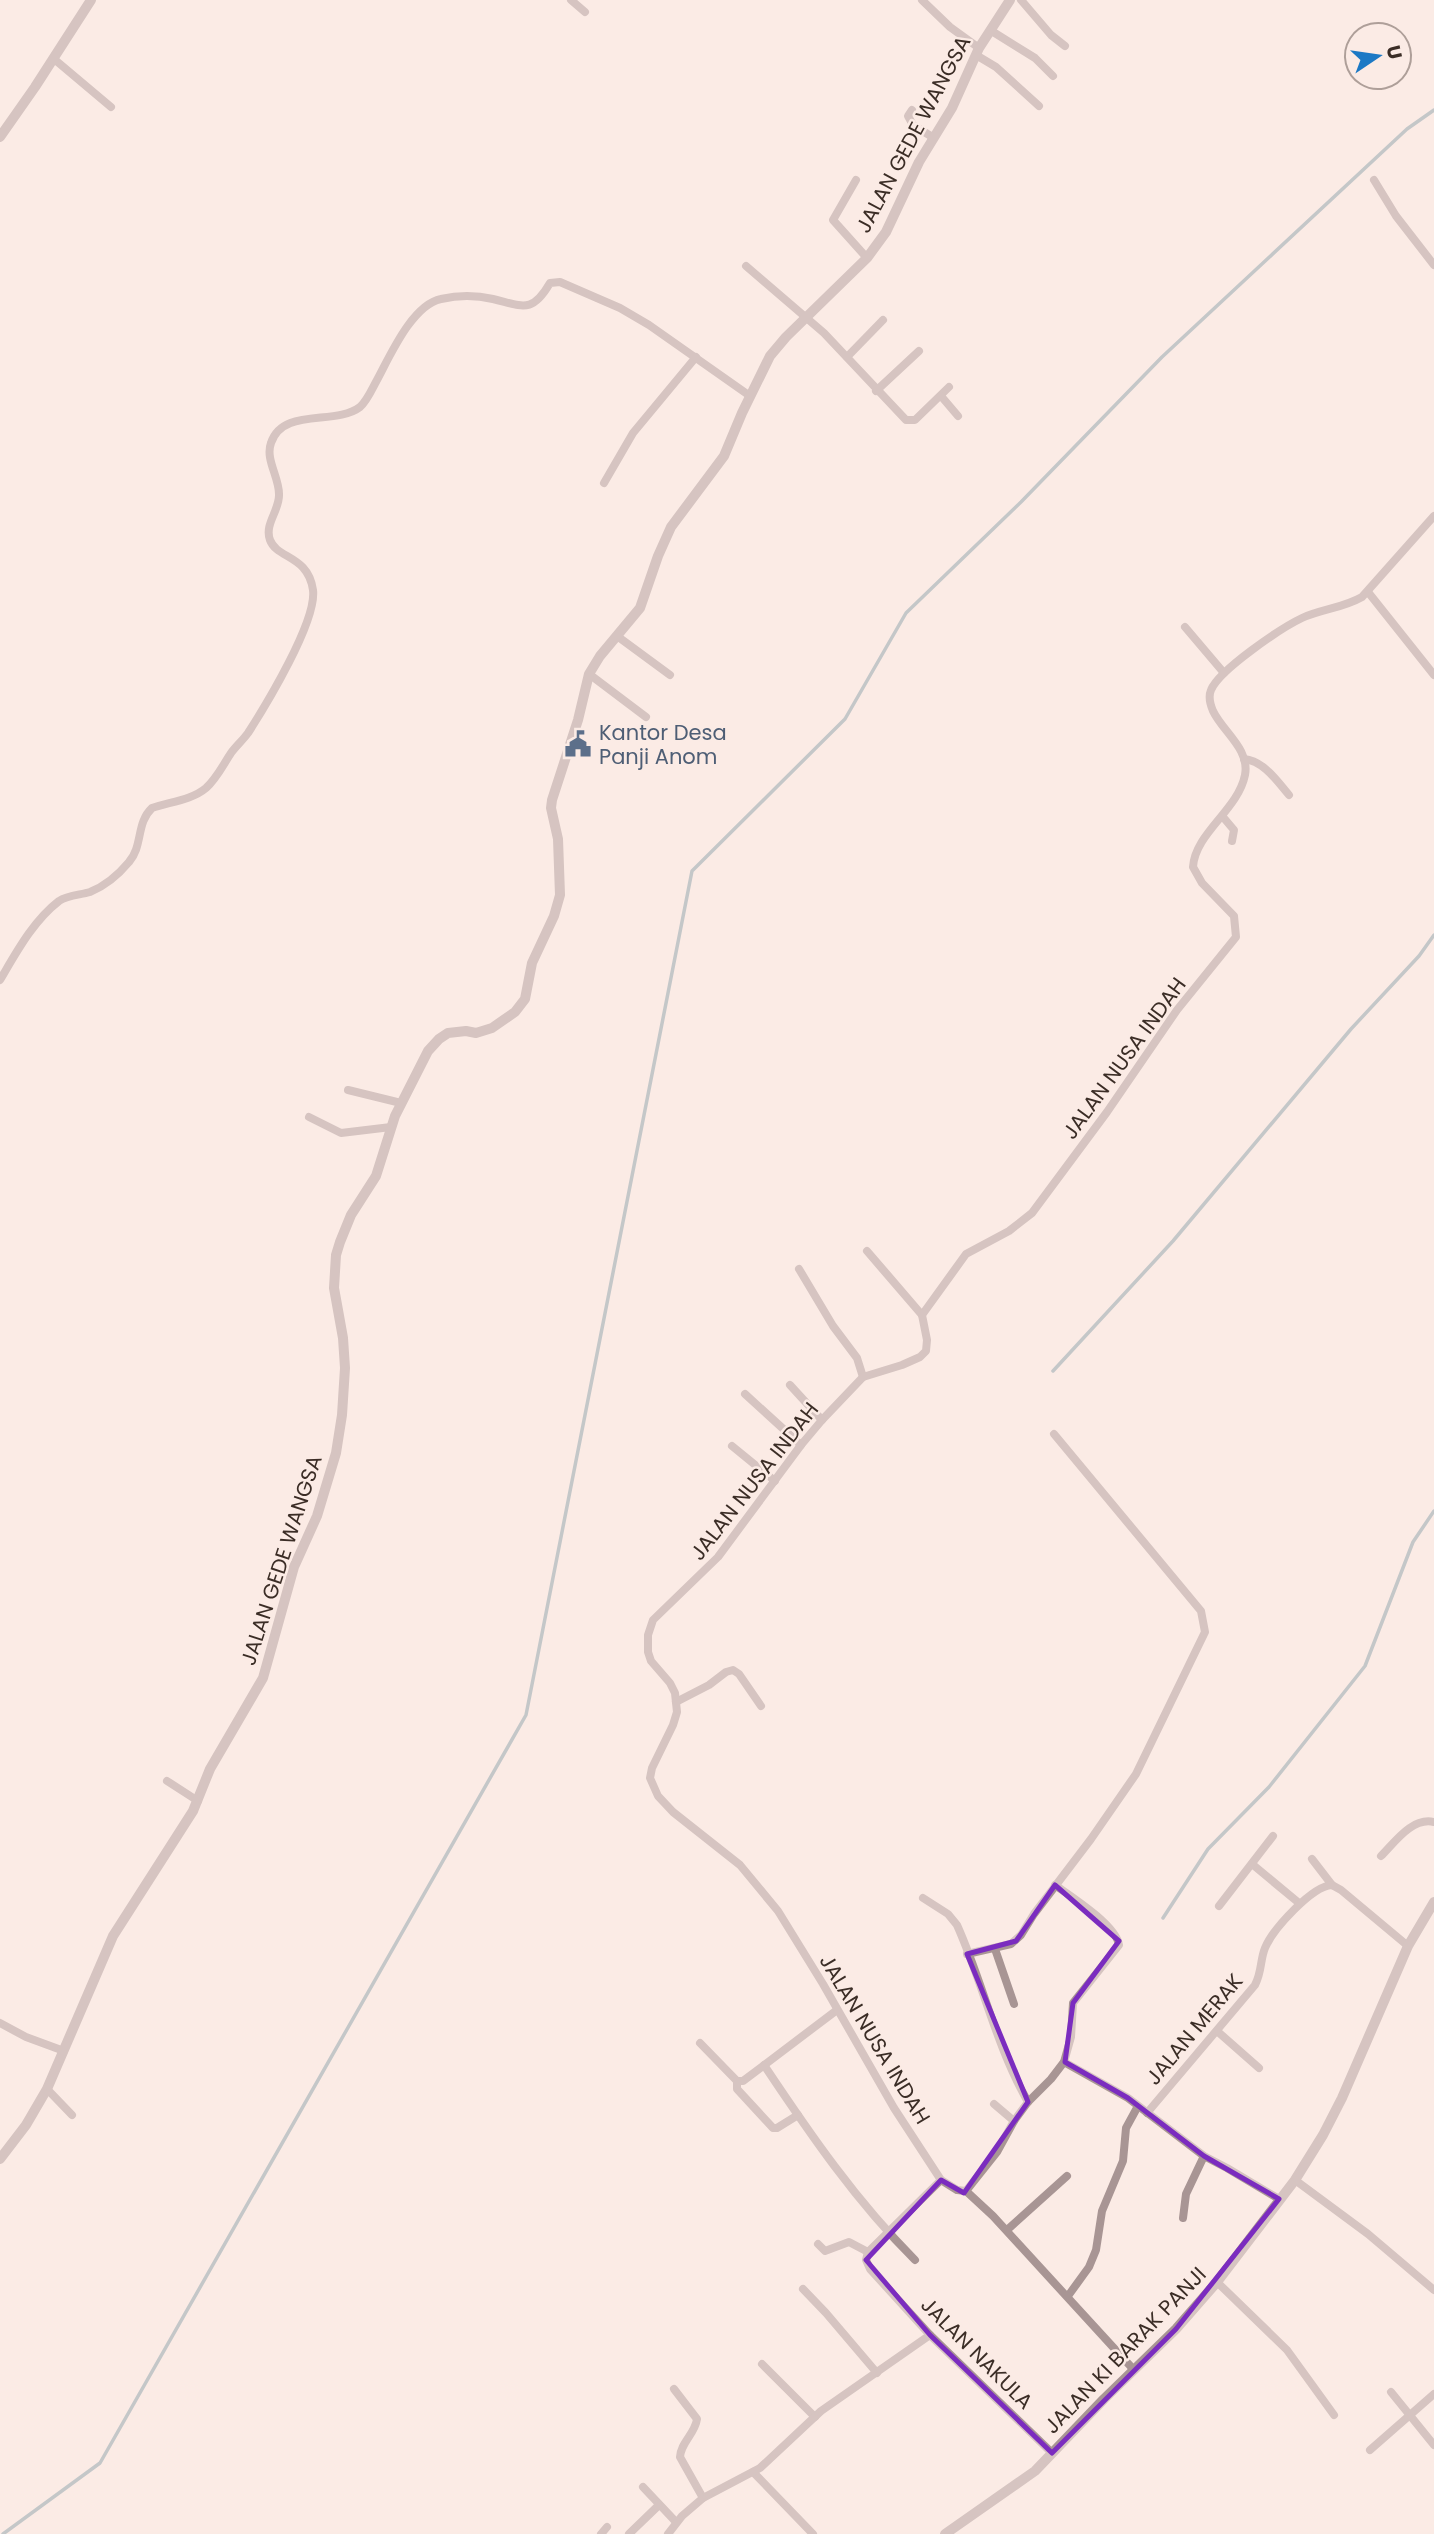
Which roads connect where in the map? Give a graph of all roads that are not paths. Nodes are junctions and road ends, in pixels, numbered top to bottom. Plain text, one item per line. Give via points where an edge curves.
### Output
1 (91, 0) edge
2 (571, 0) edge
3 (922, 0) edge
4 (1010, 0) edge
5 (1021, 0) edge
6 (585, 12) dead end
7 (990, 30) junction
8 (1065, 46) dead end
9 (977, 52) junction
10 (54, 59) junction
11 (1053, 75) dead end
12 (1039, 106) dead end
13 (111, 107) dead end
14 (912, 110) dead end
15 (0, 137) edge
16 (934, 138) junction
17 (856, 180) dead end
18 (1374, 180) dead end
19 (867, 258) junction
20 (1434, 265) edge
21 (747, 266) dead end
22 (806, 317) junction
23 (883, 320) dead end
24 (919, 351) dead end
25 (696, 357) junction
26 (847, 357) junction
27 (949, 387) dead end
28 (876, 391) junction
29 (750, 396) junction
30 (941, 396) junction
31 (958, 416) dead end
32 (604, 483) dead end
33 (1434, 516) edge
34 (1368, 592) junction
35 (1185, 626) dead end
36 (617, 636) junction
37 (1224, 673) junction
38 (589, 674) junction
39 (670, 675) dead end
40 (1434, 675) edge
41 (646, 718) dead end
42 (1244, 759) junction
43 (1289, 795) dead end
44 (1223, 817) junction
45 (1232, 841) dead end
46 (0, 980) edge
47 (348, 1090) dead end
48 (401, 1103) junction
49 (309, 1116) dead end
50 (391, 1127) junction
51 (867, 1251) dead end
52 (799, 1269) dead end
53 (922, 1315) junction
54 (863, 1377) junction
55 (790, 1385) dead end
56 (745, 1394) dead end
57 (822, 1420) junction
58 (1054, 1434) dead end
59 (801, 1445) junction
60 (732, 1446) dead end
61 (775, 1481) junction
62 (676, 1702) junction
63 (761, 1706) dead end
64 (167, 1782) dead end
65 (198, 1801) junction
66 (1434, 1822) edge
67 (1273, 1836) dead end
68 (1381, 1856) dead end
69 (1312, 1858) dead end
70 (1252, 1864) junction
71 (1055, 1885) junction
72 (1332, 1885) junction
73 (923, 1898) dead end
74 (1300, 1902) junction
75 (1434, 1902) edge
76 (1219, 1906) dead end
77 (1408, 1946) junction
78 (995, 1949) junction
79 (967, 1954) junction
80 (1014, 2004) dead end
81 (837, 2010) junction
82 (0, 2023) edge
83 (1217, 2031) junction
84 (699, 2043) dead end
85 (64, 2051) junction
86 (1064, 2062) junction
87 (764, 2065) junction
88 (1259, 2068) dead end
89 (737, 2081) junction
90 (47, 2089) junction
91 (1028, 2102) junction
92 (994, 2104) dead end
93 (1138, 2106) junction
94 (1147, 2113) junction
95 (72, 2115) dead end
96 (798, 2115) junction
97 (1014, 2121) junction
98 (1203, 2156) junction
99 (0, 2159) edge
100 (1067, 2176) dead end
101 (941, 2180) junction
102 (1295, 2180) junction
103 (966, 2190) junction
104 (1279, 2199) junction
105 (1183, 2218) dead end
106 (1007, 2230) junction
107 (888, 2232) junction
108 (818, 2245) dead end
109 (868, 2252) junction
110 (915, 2260) dead end
111 (1217, 2283) junction
112 (803, 2290) dead end
113 (1434, 2290) edge
114 (1068, 2296) junction
115 (930, 2334) junction
116 (762, 2364) dead end
117 (1134, 2370) junction
118 (877, 2373) junction
119 (674, 2389) dead end
120 (1391, 2392) dead end
121 (1434, 2395) edge
122 (1334, 2415) dead end
123 (1410, 2416) junction
124 (815, 2417) junction
125 (1434, 2445) edge
126 (1370, 2450) dead end
127 (1052, 2453) junction
128 (753, 2472) junction
129 (643, 2487) dead end
130 (703, 2498) junction
131 (659, 2505) junction
132 (676, 2522) junction
133 (629, 2534) edge
134 (668, 2534) edge
135 (813, 2534) edge
136 (945, 2534) edge

1 - 10 street
2 - 6 street
3 - 9 street
4 - 7 street, JALAN GEDE WANGSA
5 - 8 street
7 - 9 street, JALAN GEDE WANGSA
7 - 11 street
9 - 12 street
9 - 16 street, JALAN GEDE WANGSA
10 - 13 street
10 - 15 street
14 - 16 street via 911,122
16 - 19 street, JALAN GEDE WANGSA via 892,222
17 - 19 street via 833,220
18 - 20 street
19 - 22 street, JALAN GEDE WANGSA
21 - 22 street
22 - 26 street
22 - 29 street, JALAN GEDE WANGSA via 770,356
23 - 26 street
24 - 28 street
25 - 29 street
25 - 32 street via 638,427
25 - 46 street via 620,308 560,282 550,283 541,299 527,306 469,295 437,299 418,313 398,341 362,406 346,414 293,422 275,433 269,446 270,460 280,495 269,526 270,540 303,566 311,582 313,601 305,631 247,733 210,784 195,795 152,808 141,825 130,862 99,888 59,902 27,936
26 - 28 street
27 - 30 street
28 - 30 street via 909,421
29 - 36 street, JALAN GEDE WANGSA via 724,456 671,527 640,608
30 - 31 street
33 - 34 street
34 - 37 street via 1352,603 1301,618
34 - 40 street
35 - 37 street
36 - 38 street, JALAN GEDE WANGSA
36 - 39 street
37 - 42 street via 1212,687 1209,703
38 - 41 street
38 - 48 street, JALAN GEDE WANGSA via 552,800 560,895 532,962 525,999 515,1012 486,1031 456,1031 439,1039
42 - 43 street via 1256,762
42 - 44 street, JALAN NUSA INDAH via 1246,773
44 - 45 street via 1234,830
44 - 53 street, JALAN NUSA INDAH via 1197,848 1193,867 1234,916 1237,931 1231,946 1177,1010 1032,1213 966,1254
47 - 48 street
48 - 50 street, JALAN GEDE WANGSA
49 - 50 street via 341,1133
50 - 65 street, JALAN GEDE WANGSA via 376,1176 351,1215 336,1255 334,1289 345,1368 331,1473 294,1567 263,1678
51 - 53 street
52 - 54 street via 857,1359
53 - 54 street, JALAN NUSA INDAH via 926,1351 902,1365
54 - 57 street, JALAN NUSA INDAH
55 - 57 street
56 - 59 street
57 - 59 street, JALAN NUSA INDAH
58 - 71 street via 1189,1596 1205,1622 1205,1632 1136,1774
59 - 61 street, JALAN NUSA INDAH
60 - 61 street
61 - 62 street, JALAN NUSA INDAH via 718,1557 653,1620 648,1652 670,1683
62 - 63 street via 733,1670
62 - 81 street, JALAN NUSA INDAH via 674,1725 652,1768 653,1787 673,1812 740,1865 758,1886
64 - 65 street
65 - 85 street, JALAN GEDE WANGSA via 113,1936
66 - 68 street via 1419,1822
67 - 70 street
69 - 72 street
70 - 74 street
70 - 76 street
71 - 78 street via 1021,1936
71 - 86 street via 1091,1911 1119,1941 1073,2003
72 - 74 street, JALAN MERAK via 1322,1886
72 - 77 street
73 - 79 street via 953,1919
74 - 83 street, JALAN MERAK via 1266,1946 1255,1985
75 - 77 street, JALAN KI BARAK PANJI
77 - 102 street, JALAN KI BARAK PANJI via 1342,2098
78 - 79 street
78 - 80 street
79 - 91 street
81 - 87 street
81 - 101 street, JALAN NUSA INDAH
82 - 85 street
83 - 88 street
83 - 94 street, JALAN MERAK
84 - 89 street
85 - 90 street, JALAN GEDE WANGSA
86 - 91 street
86 - 93 street
87 - 89 street
87 - 96 street
89 - 96 street via 737,2089 773,2128
90 - 95 street
90 - 99 street, JALAN GEDE WANGSA
91 - 97 street
92 - 97 street
93 - 94 street
93 - 114 street via 1126,2128 1123,2161 1102,2211 1096,2250
94 - 98 street
96 - 107 street
97 - 103 street via 997,2152
98 - 104 street
98 - 105 street via 1186,2194
100 - 106 street
101 - 103 street
101 - 107 street
102 - 104 street, JALAN KI BARAK PANJI
102 - 113 street
103 - 106 street
104 - 111 street, JALAN KI BARAK PANJI
106 - 114 street
107 - 109 street
107 - 110 street
108 - 109 street via 825,2250 849,2242
109 - 115 street, JALAN NAKULA via 868,2264
111 - 117 street, JALAN KI BARAK PANJI
111 - 122 street via 1287,2350
112 - 118 street
114 - 117 street
115 - 118 street
115 - 127 street, JALAN NAKULA
116 - 124 street
117 - 127 street, JALAN KI BARAK PANJI
118 - 124 street
119 - 130 street via 698,2419 680,2458
120 - 123 street
121 - 123 street
123 - 125 street
123 - 126 street
124 - 128 street
127 - 136 street, JALAN KI BARAK PANJI via 1035,2471
128 - 130 street
128 - 135 street
129 - 131 street
130 - 132 street
131 - 132 street
131 - 133 street
132 - 134 street

